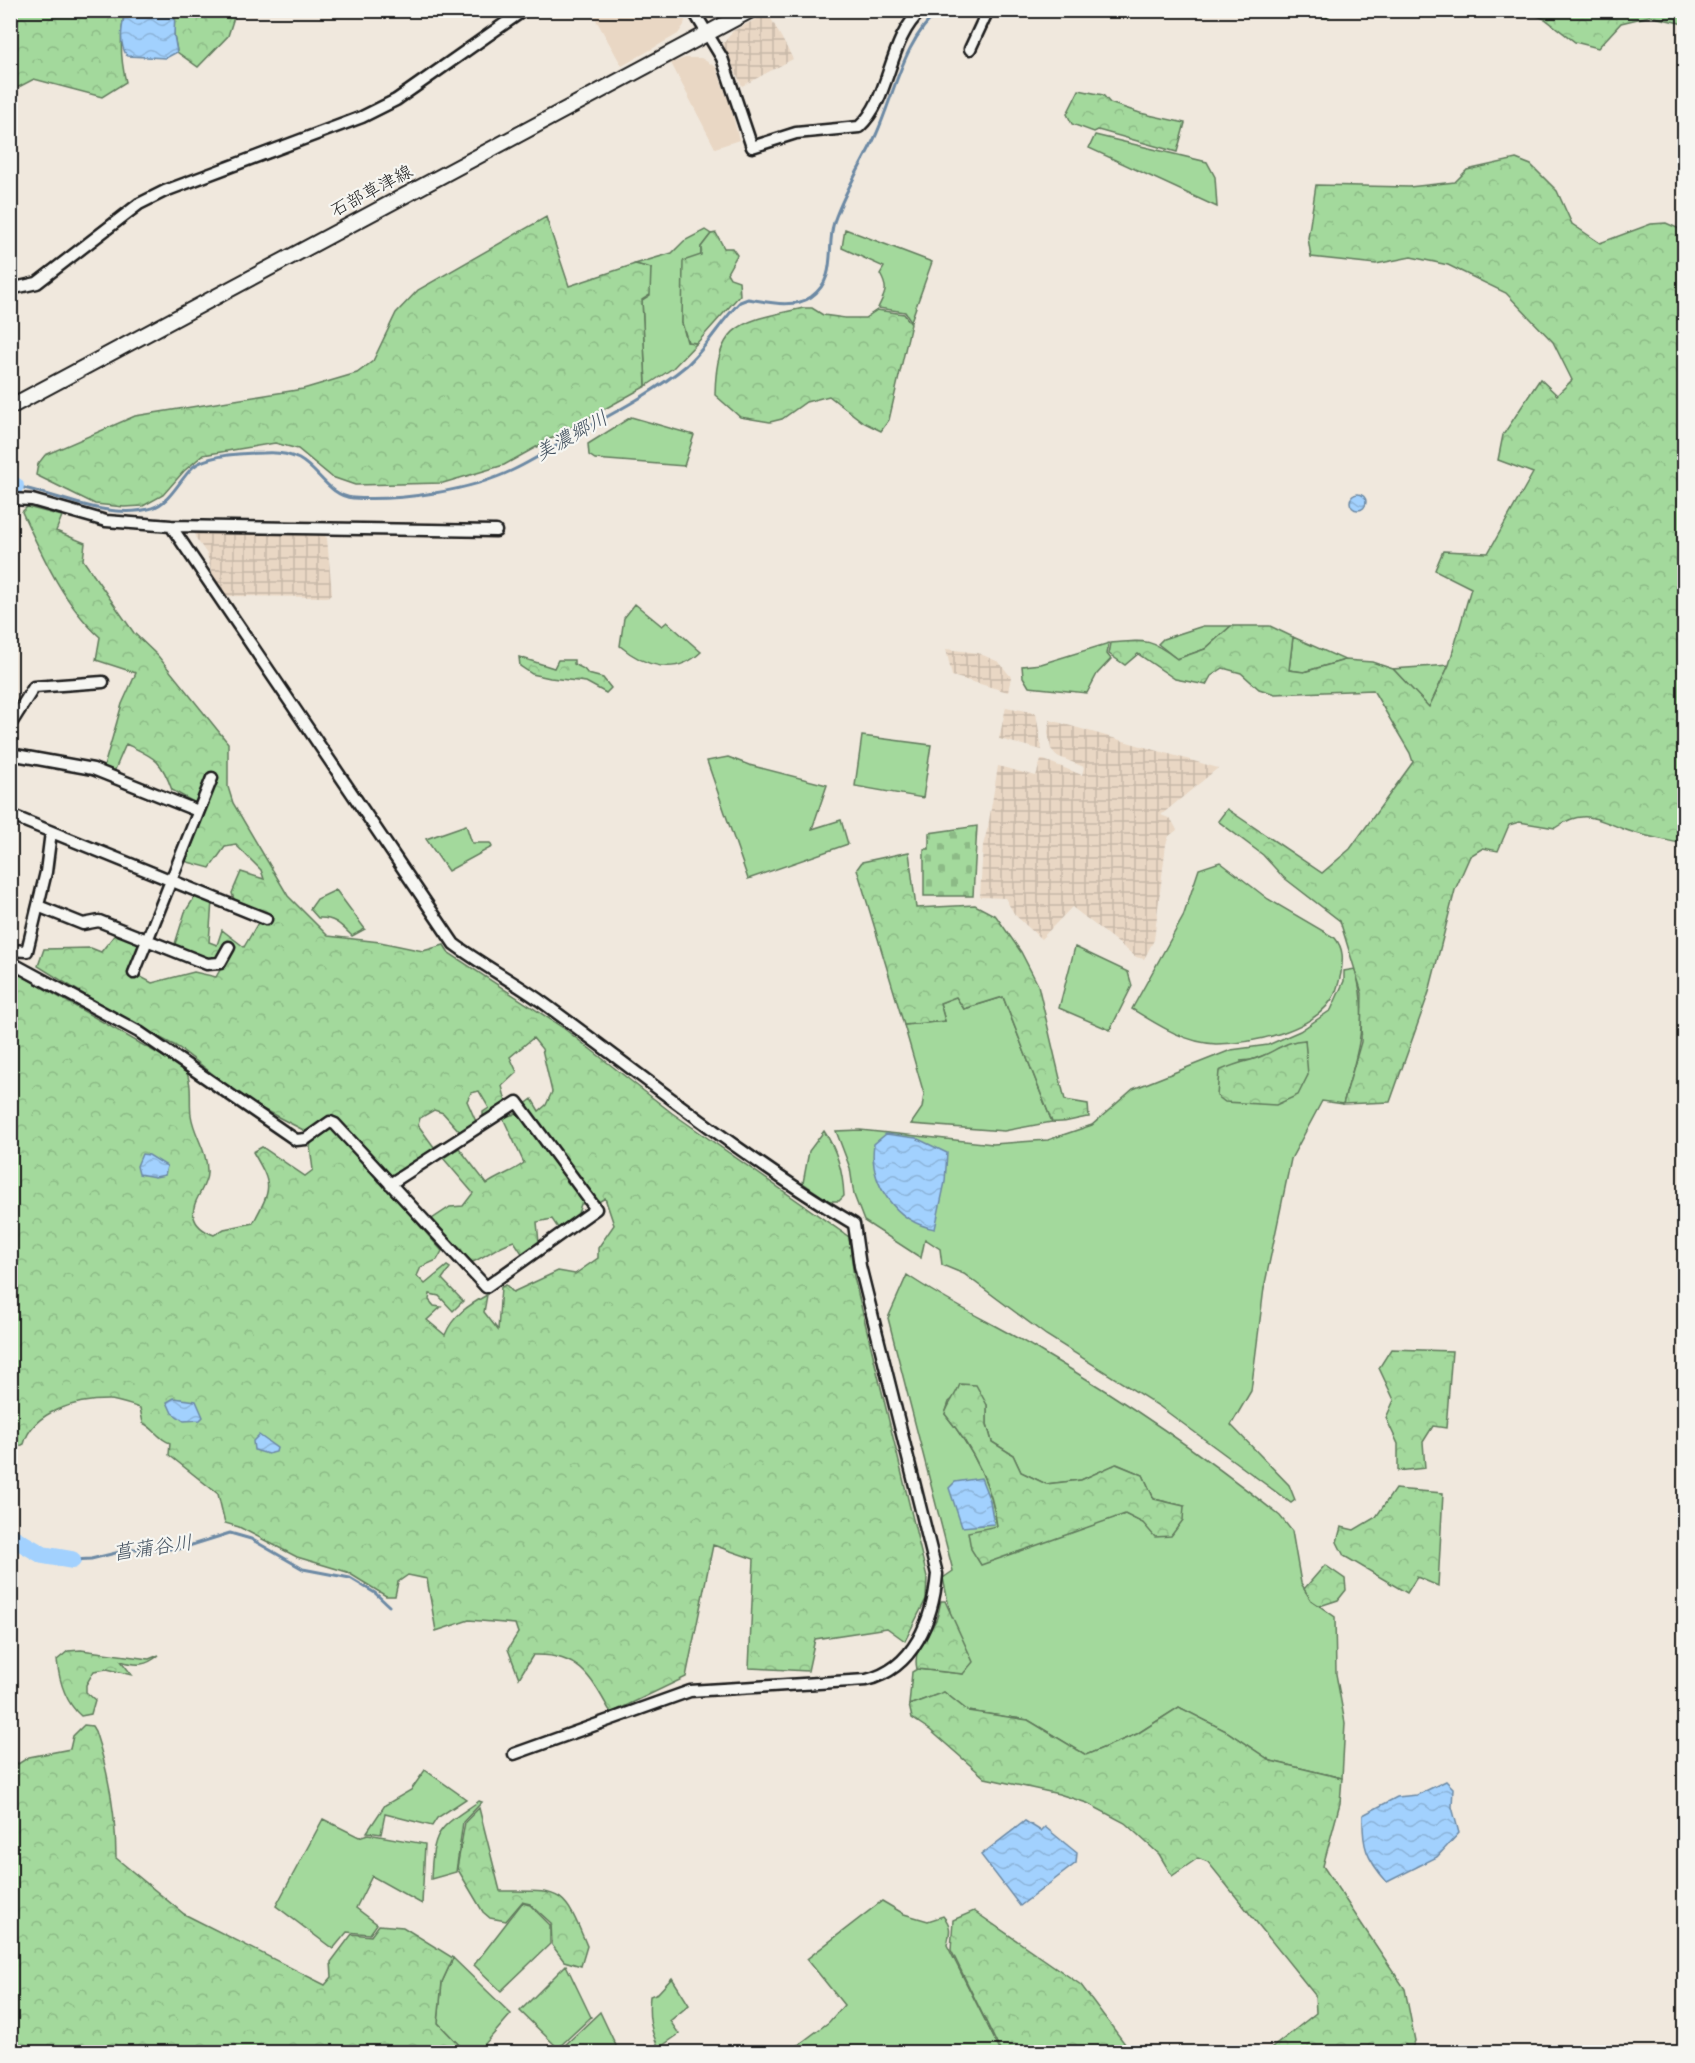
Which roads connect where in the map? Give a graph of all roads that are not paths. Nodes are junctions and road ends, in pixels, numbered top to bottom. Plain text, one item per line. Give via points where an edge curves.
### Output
1 (524, 10) edge
2 (693, 10) edge
3 (751, 10) edge
4 (922, 10) edge
5 (988, 10) edge
6 (707, 34) junction
7 (970, 49) dead end
8 (10, 290) edge
9 (10, 407) edge
10 (10, 499) edge
11 (171, 526) junction
12 (496, 531) dead end
13 (103, 682) dead end
14 (10, 725) edge
15 (10, 754) edge
16 (212, 778) dead end
17 (198, 811) junction
18 (10, 814) edge
19 (51, 832) junction
20 (171, 880) junction
21 (38, 906) junction
22 (266, 919) dead end
23 (147, 941) junction
24 (229, 947) dead end
25 (10, 950) edge
26 (27, 951) junction
27 (10, 962) edge
28 (24, 969) junction
29 (134, 973) dead end
30 (390, 1184) junction
31 (514, 1754) dead end

1 - 8 street via 396,100 362,117 165,191 132,210 37,282
2 - 6 street
3 - 6 main road, 石部草津線
4 - 6 street via 903,33 861,132 803,132 752,147 722,58
5 - 7 street
6 - 9 main road, 石部草津線
10 - 11 street via 32,500 106,521
11 - 12 street
11 - 31 street via 454,944 539,1000 770,1171 854,1224 860,1266 937,1574 933,1608 910,1650 893,1670 866,1680 690,1691
13 - 14 street via 34,687
15 - 17 street via 93,769
16 - 17 street
17 - 20 street
18 - 19 street
19 - 20 street
19 - 21 street
20 - 22 street
20 - 23 street
21 - 23 street via 83,924 99,921
21 - 26 street
23 - 24 street via 215,965
23 - 29 street
25 - 26 street
26 - 28 street
27 - 28 street
28 - 30 street via 139,1032 296,1140 330,1122 335,1124
30 - 30 street via 486,1287 596,1209 517,1102

